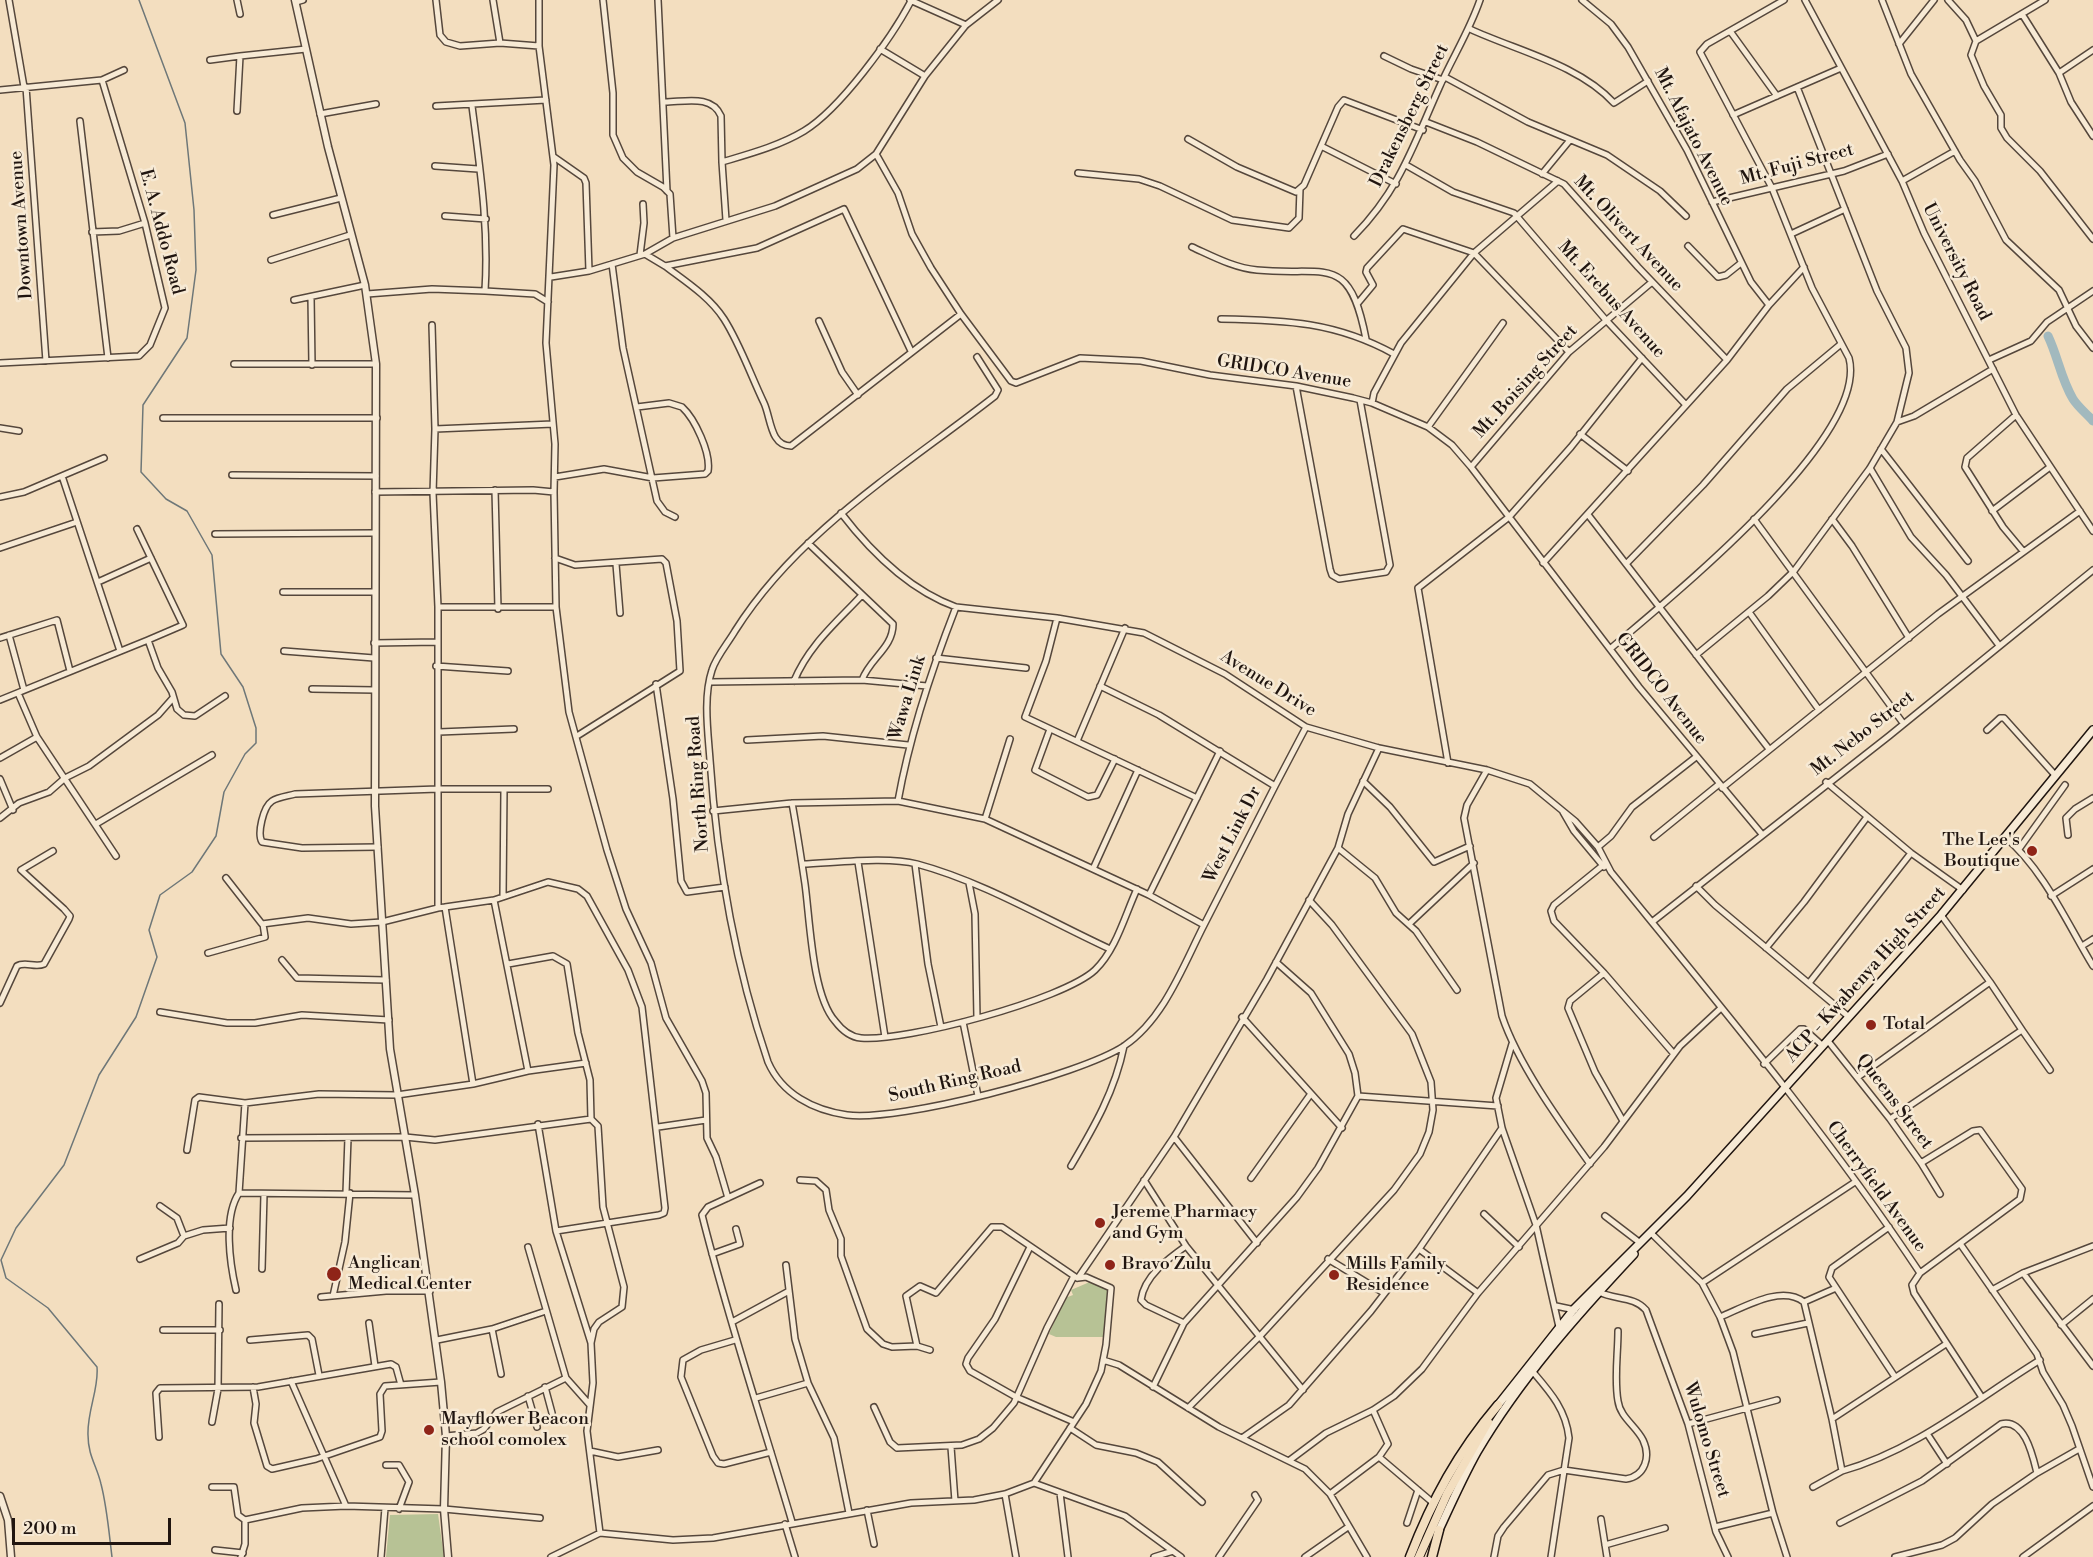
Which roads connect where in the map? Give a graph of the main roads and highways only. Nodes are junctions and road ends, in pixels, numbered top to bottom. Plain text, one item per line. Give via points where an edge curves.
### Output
1 (2093, 730) edge
2 (1651, 1233) junction
3 (1577, 1312) junction
4 (1498, 1405) junction
5 (1439, 1530) joint
6 (1410, 1557) edge
7 (1419, 1557) edge
8 (1430, 1557) edge

1 - 2 main road, ACP - Kwabenya High Street via 1963,890
2 - 3 main road
2 - 3 main road
3 - 4 main road via 1559,1327
3 - 5 main road via 1477,1452
4 - 6 highway via 1468,1440 1432,1502
4 - 7 main road via 1447,1494
5 - 8 highway

